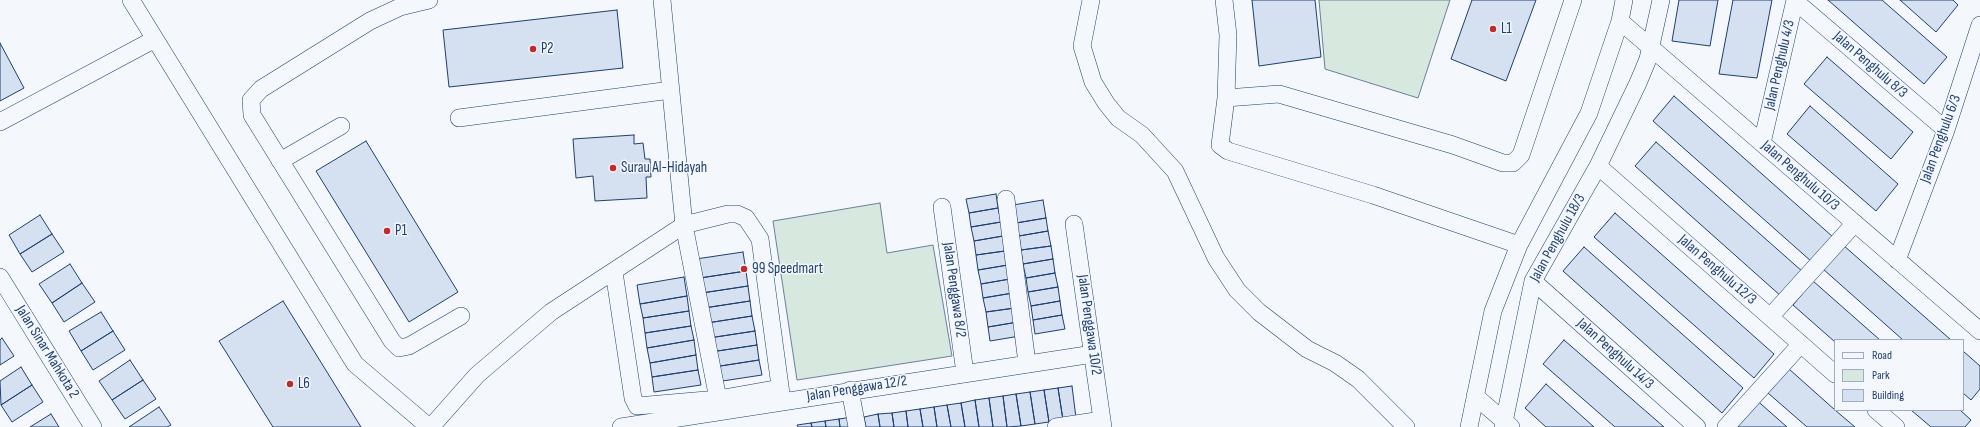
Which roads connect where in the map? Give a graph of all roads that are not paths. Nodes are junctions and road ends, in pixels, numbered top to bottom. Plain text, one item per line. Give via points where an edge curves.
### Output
1 (131, 0) edge
2 (429, 0) edge
3 (662, 0) edge
4 (1090, 0) edge
5 (1224, 0) edge
6 (1573, 0) edge
7 (1624, 0) edge
8 (1661, 0) edge
9 (1795, 0) edge
10 (1620, 21) junction
11 (1980, 25) edge
12 (155, 39) junction
13 (1651, 47) junction
14 (671, 90) junction
15 (1226, 98) junction
16 (459, 118) dead end
17 (0, 122) edge
18 (341, 126) dead end
19 (1946, 130) junction
20 (1764, 137) junction
21 (280, 160) junction
22 (1598, 166) junction
23 (1006, 199) dead end
24 (942, 207) dead end
25 (1855, 223) junction
26 (1074, 224) dead end
27 (684, 225) junction
28 (1519, 245) junction
29 (1899, 256) junction
30 (614, 272) junction
31 (0, 277) edge
32 (1532, 281) junction
33 (461, 316) dead end
34 (1770, 317) junction
35 (1980, 331) edge
36 (1801, 344) junction
37 (1092, 354) junction
38 (1027, 363) junction
39 (965, 373) junction
40 (1834, 373) edge
41 (850, 390) junction
42 (781, 394) junction
43 (1475, 396) junction
44 (718, 399) junction
45 (1877, 411) edge
46 (1102, 424) edge
47 (648, 425) edge
48 (1506, 425) edge
49 (93, 427) edge
50 (430, 427) edge
51 (621, 427) edge
52 (857, 427) edge
53 (1056, 427) edge
54 (1406, 427) edge
55 (1469, 427) edge
56 (1698, 427) edge
57 (1726, 427) edge
58 (1896, 427) edge

1 - 12 street
2 - 21 street via 400,7 370,21 262,88 251,100 252,115
3 - 14 street
4 - 54 street via 1082,46 1093,82 1118,118 1142,135 1175,171 1216,258 1237,290 1259,312 1307,349 1335,363 1358,380
5 - 15 street via 1228,35
6 - 15 street via 1521,155 1513,163 1503,163 1453,145 1278,94
7 - 10 street
8 - 13 street, Jalan Penghulu 18/3
9 - 19 street, Jalan Penghulu 8/3
9 - 20 street, Jalan Penghulu 4/3
10 - 13 street, Jalan Penghulu 10/3
10 - 28 street via 1589,113
11 - 19 street, Jalan Penghulu 6/3
12 - 17 street
12 - 50 street via 355,364
13 - 20 street, Jalan Penghulu 10/3
13 - 22 street, Jalan Penghulu 18/3 via 1638,84
14 - 16 street
14 - 27 street
15 - 28 street via 1220,145 1228,151 1373,195
18 - 21 street
19 - 29 street, Jalan Penghulu 6/3
20 - 25 street, Jalan Penghulu 10/3
21 - 33 street via 398,348 409,346
22 - 32 street, Jalan Penghulu 18/3
22 - 34 street, Jalan Penghulu 12/3
23 - 38 street
24 - 39 street, Jalan Penggawa 8/2
25 - 29 street, Jalan Penghulu 10/3
25 - 34 street
26 - 37 street, Jalan Penggawa 10/2
27 - 30 street
27 - 42 street via 737,214 746,218 760,239
27 - 44 street
28 - 43 street via 1493,311
29 - 35 street, Jalan Penghulu 10/3
30 - 44 street via 632,398 636,406
30 - 50 street via 545,317 477,375
31 - 49 street, Jalan Sinar Mahkota 2
32 - 48 street, Jalan Penghulu 18/3
32 - 56 street, Jalan Penghulu 14/3
34 - 36 street, Jalan Penghulu 12/3
36 - 40 street, Jalan Penghulu 12/3
36 - 57 street
37 - 38 street, Jalan Penggawa 12/2
37 - 46 street, Jalan Penggawa 10/2
38 - 39 street, Jalan Penggawa 12/2
39 - 41 street, Jalan Penggawa 12/2
41 - 42 street, Jalan Penggawa 12/2
41 - 52 street
42 - 44 street
42 - 47 street, Jalan Penggawa 12/2
43 - 48 street
43 - 55 street
45 - 58 street
46 - 53 street
47 - 51 street, Jalan Penggawa 12/2

